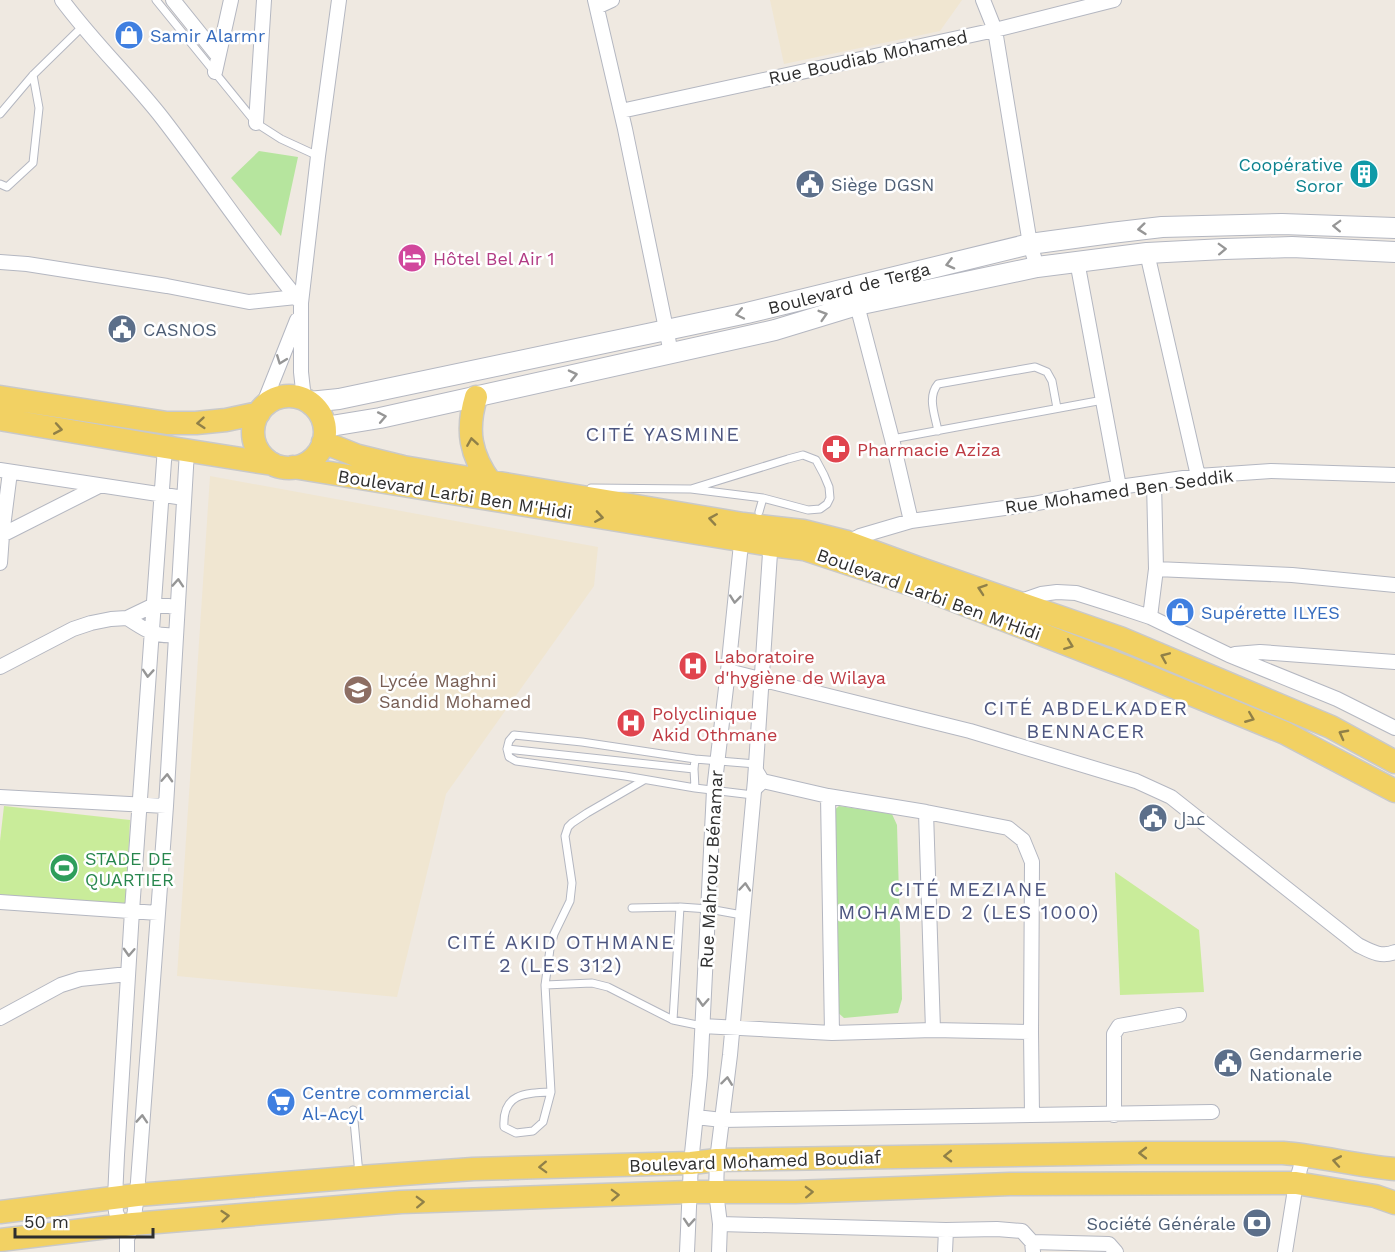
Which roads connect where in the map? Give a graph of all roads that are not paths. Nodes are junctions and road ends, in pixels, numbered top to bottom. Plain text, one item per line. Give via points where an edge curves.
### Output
1 (62, 0) edge
2 (156, 0) edge
3 (173, 0) edge
4 (231, 0) edge
5 (264, 0) edge
6 (339, 0) edge
7 (612, 0) edge
8 (983, 0) edge
9 (1114, 0) edge
10 (596, 4) edge
11 (82, 27) junction
12 (995, 30) junction
13 (218, 56) junction
14 (215, 72) junction
15 (33, 75) junction
16 (621, 111) junction
17 (0, 114) edge
18 (256, 123) junction
19 (318, 156) junction
20 (0, 184) edge
21 (1395, 228) edge
22 (1030, 244) junction
23 (1395, 252) edge
24 (1147, 253) junction
25 (1077, 261) junction
26 (0, 262) edge
27 (1037, 267) junction
28 (299, 304) junction
29 (857, 305) junction
30 (666, 330) junction
31 (671, 353) junction
32 (0, 397) edge
33 (476, 397) junction
34 (306, 400) junction
35 (1103, 400) junction
36 (1057, 408) junction
37 (260, 410) junction
38 (0, 419) edge
39 (167, 423) junction
40 (938, 431) junction
41 (324, 435) junction
42 (892, 439) junction
43 (165, 447) junction
44 (188, 451) junction
45 (283, 465) junction
46 (5, 471) edge
47 (1395, 475) edge
48 (1198, 476) junction
49 (1154, 482) junction
50 (490, 483) junction
51 (99, 486) junction
52 (1119, 487) junction
53 (523, 488) junction
54 (691, 489) junction
55 (160, 495) junction
56 (184, 498) junction
57 (763, 498) junction
58 (911, 521) junction
59 (757, 530) junction
60 (1, 534) edge
61 (844, 552) junction
62 (0, 563) edge
63 (1156, 569) junction
64 (1395, 585) edge
65 (1018, 602) junction
66 (152, 606) junction
67 (177, 608) junction
68 (1150, 617) junction
69 (127, 618) junction
70 (151, 633) junction
71 (175, 635) junction
72 (1229, 655) junction
73 (1395, 662) edge
74 (0, 667) edge
75 (728, 670) junction
76 (762, 678) junction
77 (1395, 728) edge
78 (507, 749) junction
79 (695, 759) junction
80 (717, 761) junction
81 (1395, 762) edge
82 (756, 764) junction
83 (694, 769) junction
84 (644, 780) junction
85 (767, 782) junction
86 (695, 788) junction
87 (714, 790) junction
88 (1395, 791) edge
89 (753, 795) junction
90 (828, 796) junction
91 (0, 797) edge
92 (140, 804) junction
93 (166, 806) junction
94 (926, 812) junction
95 (0, 902) edge
96 (680, 907) junction
97 (632, 908) dead end
98 (709, 909) junction
99 (132, 911) junction
100 (158, 913) junction
101 (742, 915) junction
102 (1395, 952) edge
103 (128, 974) junction
104 (545, 985) junction
105 (1179, 1015) dead end
106 (0, 1018) edge
107 (673, 1020) junction
108 (702, 1026) junction
109 (732, 1027) junction
110 (933, 1030) junction
111 (1030, 1032) junction
112 (832, 1033) junction
113 (551, 1092) junction
114 (353, 1110) dead end
115 (1212, 1112) dead end
116 (1032, 1115) junction
117 (1114, 1115) junction
118 (696, 1117) junction
119 (722, 1120) junction
120 (117, 1155) junction
121 (140, 1155) junction
122 (1304, 1155) junction
123 (717, 1160) junction
124 (691, 1163) junction
125 (1395, 1169) edge
126 (360, 1177) junction
127 (1296, 1183) junction
128 (690, 1192) junction
129 (716, 1192) junction
130 (137, 1195) junction
131 (115, 1198) junction
132 (1395, 1203) edge
133 (0, 1212) edge
134 (720, 1224) junction
135 (946, 1230) junction
136 (127, 1235) edge
137 (0, 1240) edge
138 (1033, 1247) edge
139 (687, 1252) edge
140 (718, 1252) edge
141 (945, 1252) edge
142 (1116, 1252) edge
143 (1285, 1252) edge

1 - 11 street
2 - 14 lane
3 - 13 street
4 - 13 street
5 - 18 street
6 - 19 street
7 - 10 street
8 - 12 street
9 - 12 street, Rue Boudiab Mohamed
10 - 16 street
11 - 15 lane
11 - 28 street via 161,118
12 - 16 street, Rue Boudiab Mohamed
12 - 22 street
13 - 14 street
14 - 18 lane
15 - 17 lane
15 - 20 lane via 39,108 33,163 7,187
16 - 30 street
18 - 19 lane
19 - 28 street
21 -> 22 main road, Boulevard de Terga via 1282,224 1162,227
22 - 27 street
22 -> 30 main road, Boulevard de Terga
24 -> 23 main road, Boulevard de Terga via 1292,247
24 - 25 main road, Boulevard de Terga
24 - 48 street
25 - 27 main road, Boulevard de Terga
25 - 35 street
26 - 28 street via 249,302
27 - 29 main road, Boulevard de Terga
28 - 34 street
28 -> 37 street
31 -> 29 main road, Boulevard de Terga via 775,330
29 - 42 street
30 - 31 street
30 - 34 main road, Boulevard de Terga via 339,399
33 -> 31 main road, Boulevard de Terga
32 - 39 main road
41 -> 33 main road, Boulevard de Terga
50 -> 33 main road via 475,455 471,434
34 - 37 main road via 286,396
34 - 41 main road via 322,417
35 - 36 lane
35 - 52 street
36 - 40 lane
36 - 40 lane via 1052,381 1047,372 1035,367 938,384 932,399
37 -> 39 main road via 216,421
37 - 45 main road via 254,423 257,447 263,456
38 -> 43 main road, Boulevard Larbi Ben M'Hidi
39 - 43 main road
40 - 42 lane
41 - 45 main road via 319,452 312,459 303,465
41 - 50 main road, Boulevard Larbi Ben M'Hidi via 358,456
42 - 58 street
43 - 44 main road, Boulevard Larbi Ben M'Hidi
43 - 55 street
44 - 45 main road, Boulevard Larbi Ben M'Hidi
44 - 56 street
45 -> 59 main road, Boulevard Larbi Ben M'Hidi
46 - 51 street
46 - 60 street
47 - 48 street, Rue Mohamed Ben Seddik via 1271,471
48 - 49 street, Rue Mohamed Ben Seddik
49 - 52 street, Rue Mohamed Ben Seddik
49 - 63 street
50 - 53 main road, Boulevard Larbi Ben M'Hidi
51 - 55 street
51 - 60 street
52 - 58 street, Rue Mohamed Ben Seddik via 1034,504
53 - 54 lane
59 -> 53 main road, Boulevard Larbi Ben M'Hidi
54 - 57 lane
54 - 57 lane via 803,455 816,460 830,498 820,509 808,510
55 - 56 street
55 - 66 street
67 -> 56 street
57 - 59 lane
58 - 61 street, Rue Mohamed Ben Seddik via 860,536
59 - 61 main road, Boulevard Larbi Ben M'Hidi via 804,549
59 -> 75 street, Rue Mahrouz Bénamar
59 - 76 street, Rue Mahrouz Bénamar
60 - 62 street
65 -> 61 main road, Boulevard Larbi Ben M'Hidi via 918,568
61 -> 88 main road, Boulevard Larbi Ben M'Hidi via 925,589 1285,733
63 - 64 street via 1292,575
63 - 68 street
65 - 68 street via 1041,594 1076,593
81 -> 65 main road, Boulevard Larbi Ben M'Hidi via 1331,727 1120,638
66 - 67 street
66 - 69 street
66 - 70 street
67 - 71 street
68 - 72 street
69 - 70 street
69 - 74 street via 73,629
70 - 71 street
70 -> 92 street
93 -> 71 street
72 - 73 street via 1260,652
72 - 77 street via 1337,699
75 - 76 street
75 - 80 street, Rue Mahrouz Bénamar
76 - 82 street, Rue Mahrouz Bénamar
76 - 102 street via 969,731 1136,781 1171,797 1358,945 1376,954
78 - 79 lane via 514,735
78 - 83 lane
78 - 84 lane via 509,757 516,761
79 - 80 lane
79 - 83 lane
80 - 82 lane
80 - 87 street, Rue Mahrouz Bénamar
82 - 85 lane
82 - 89 street, Rue Mahrouz Bénamar
83 - 86 lane
84 - 86 lane
84 - 104 lane via 568,827 565,836 572,883 570,901 554,934
85 - 89 lane
85 - 90 street
86 - 87 lane
87 - 89 lane
87 - 98 street, Rue Mahrouz Bénamar
101 -> 89 street, Rue Mahrouz Bénamar
90 - 94 street
90 - 112 street
91 - 92 street
92 - 93 street
92 - 99 street
93 - 100 street
94 - 110 street
94 - 111 street via 1008,828 1023,840 1032,862
95 - 99 street
96 - 97 lane
96 - 98 lane
96 - 107 lane
98 - 101 lane
98 -> 108 street, Rue Mahrouz Bénamar
99 - 100 street
99 -> 103 street
121 -> 100 street
101 - 109 street, Rue Mahrouz Bénamar
103 - 106 street via 71,981
103 - 120 street
104 - 107 lane via 592,983 608,987
104 - 113 lane
105 - 117 street via 1119,1026 1114,1034
107 - 108 lane
108 - 109 street
108 - 118 street, Rue Mahrouz Bénamar
109 - 112 street
119 -> 109 street, Rue Mahrouz Bénamar
110 - 111 street
110 - 112 street
111 - 116 street
113 - 113 lane via 543,1122 533,1131 516,1133 504,1127 503,1114 514,1098
114 - 126 lane
115 - 117 street
116 - 117 street
116 - 119 street
118 - 119 street
118 - 124 street, Rue Mahrouz Bénamar
119 - 123 street, Rue Mahrouz Bénamar
120 - 121 street
120 - 131 street
121 - 130 street
122 -> 123 main road, Boulevard Mohamed Boudiaf via 1139,1153
125 -> 122 main road, Boulevard Mohamed Boudiaf
122 - 127 street
123 - 124 main road, Boulevard Mohamed Boudiaf
123 - 129 street, Rue Mahrouz Bénamar
124 -> 126 main road, Boulevard Mohamed Boudiaf via 473,1169
124 - 128 street, Rue Mahrouz Bénamar
126 - 130 main road, Boulevard Mohamed Boudiaf
129 -> 127 main road, Boulevard Mohamed Boudiaf via 1010,1184
127 - 132 main road, Boulevard Mohamed Boudiaf
127 - 143 street
128 - 129 main road, Boulevard Mohamed Boudiaf
136 -> 128 main road, Boulevard Mohamed Boudiaf via 401,1202
128 -> 139 street, Rue Mahrouz Bénamar
129 - 134 street, Rue Mahrouz Bénamar
130 - 131 main road, Boulevard Mohamed Boudiaf
130 - 136 street
131 - 133 main road, Boulevard Mohamed Boudiaf
131 - 136 street via 116,1212
134 - 135 street
134 - 140 street, Rue Mahrouz Bénamar
135 - 138 street via 1022,1232
135 - 141 street
136 - 137 main road, Boulevard Mohamed Boudiaf
138 - 142 street via 1108,1244

